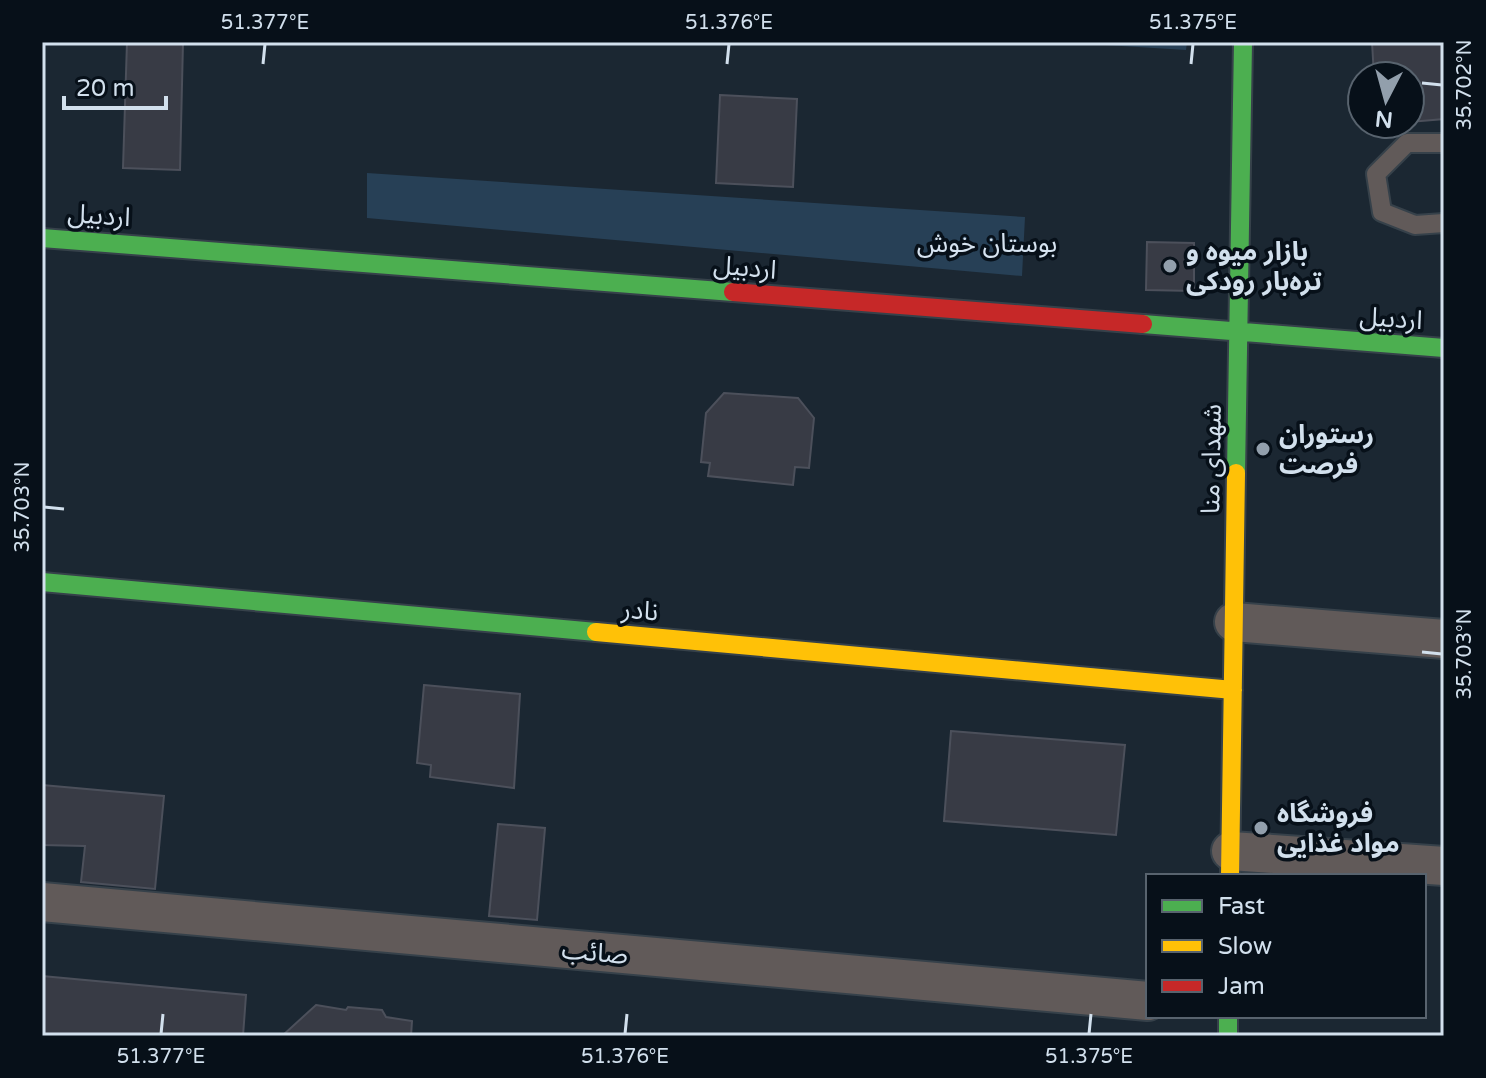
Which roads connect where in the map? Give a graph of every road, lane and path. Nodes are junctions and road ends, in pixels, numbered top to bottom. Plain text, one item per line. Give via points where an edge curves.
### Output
1 (1243, 42) edge
2 (1444, 143) edge
3 (1444, 223) edge
4 (42, 238) edge
5 (1238, 332) junction
6 (1444, 348) edge
7 (42, 582) edge
8 (1234, 622) junction
9 (1444, 639) edge
10 (1233, 690) junction
11 (1230, 864) edge
12 (1444, 866) edge
13 (42, 902) edge
14 (1146, 1001) edge

1 - 5 street, شهدای منا
2 - 3 lane via 1407,143 1376,174 1382,212 1415,225
4 - 5 street, اردبیل
5 - 6 street, اردبیل
5 - 8 street, شهدای منا
7 - 10 street, نادر
8 - 9 street
8 - 10 street, شهدای منا
10 - 11 street, شهدای منا
11 - 12 street
13 - 14 street, صائب

